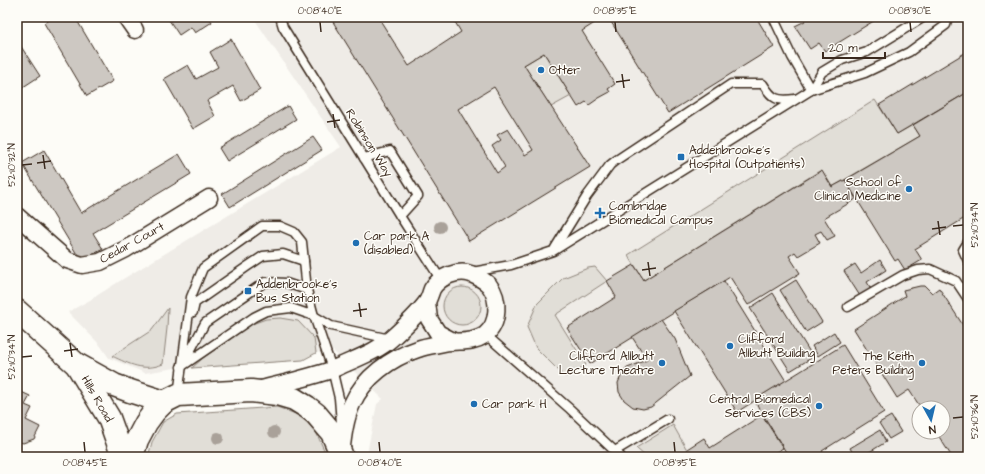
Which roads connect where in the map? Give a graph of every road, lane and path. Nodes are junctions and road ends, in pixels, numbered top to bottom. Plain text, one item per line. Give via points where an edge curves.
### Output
1 (126, 17) edge
2 (280, 17) edge
3 (773, 17) edge
4 (924, 17) edge
5 (948, 17) edge
6 (135, 30) dead end
7 (812, 90) junction
8 (799, 98) junction
9 (364, 158) junction
10 (209, 198) dead end
11 (17, 216) edge
12 (400, 216) junction
13 (968, 242) edge
14 (553, 251) junction
15 (304, 261) junction
16 (968, 261) edge
17 (467, 273) junction
18 (441, 280) junction
19 (307, 290) junction
20 (967, 293) edge
21 (427, 302) junction
22 (848, 307) dead end
23 (17, 311) edge
24 (314, 316) junction
25 (485, 334) junction
26 (391, 339) junction
27 (453, 341) junction
28 (76, 364) junction
29 (181, 367) junction
30 (332, 370) junction
31 (251, 391) junction
32 (171, 399) junction
33 (668, 419) dead end
34 (618, 454) edge
35 (341, 455) edge
36 (123, 457) edge
37 (132, 457) edge

1 - 6 street
2 - 9 lane, Robinson Way via 283,27
3 - 7 lane via 792,57
4 - 7 lane via 867,52 842,60 822,72
5 - 7 lane via 946,25 909,52 865,74
7 - 8 lane
8 - 14 lane
8 - 14 lane via 782,101 770,95 763,84 731,84 610,165 587,196
9 - 12 lane, Robinson Way
9 - 12 lane via 390,151 394,157 418,196
10 - 11 street, Cedar Court via 126,249 100,262 82,265 67,260
12 - 18 lane, Robinson Way
13 - 16 lane via 963,250
14 - 17 lane via 511,265
15 - 19 lane
15 - 29 lane via 283,254 263,256 195,303
15 - 29 lane via 302,242 294,232 280,226 262,226 203,268 191,297
17 - 18 street via 453,274
17 - 25 street via 481,278 495,295 497,307 494,321
18 - 21 street via 432,289
19 - 24 lane
19 - 29 lane via 286,283 265,282 205,323
20 - 22 lane via 956,282 930,269 918,270 903,275
21 - 26 street
21 - 27 street via 429,319 438,333
23 - 28 main road, Hills Road
24 - 26 lane via 331,326
24 - 29 lane via 292,308 266,311
24 - 30 lane
25 - 27 street via 467,342
25 - 34 lane
26 - 30 street via 376,350
27 - 35 street via 419,348 378,370 362,387 352,403
28 - 32 main road, Hills Road via 130,391
28 - 36 main road, Hills Road via 109,418
29 - 32 lane
30 - 31 street
30 - 35 lane via 339,398
31 - 32 main road
31 - 35 main road via 277,394 294,399 307,407 332,433
32 - 37 main road via 154,412 146,423
33 - 34 lane

